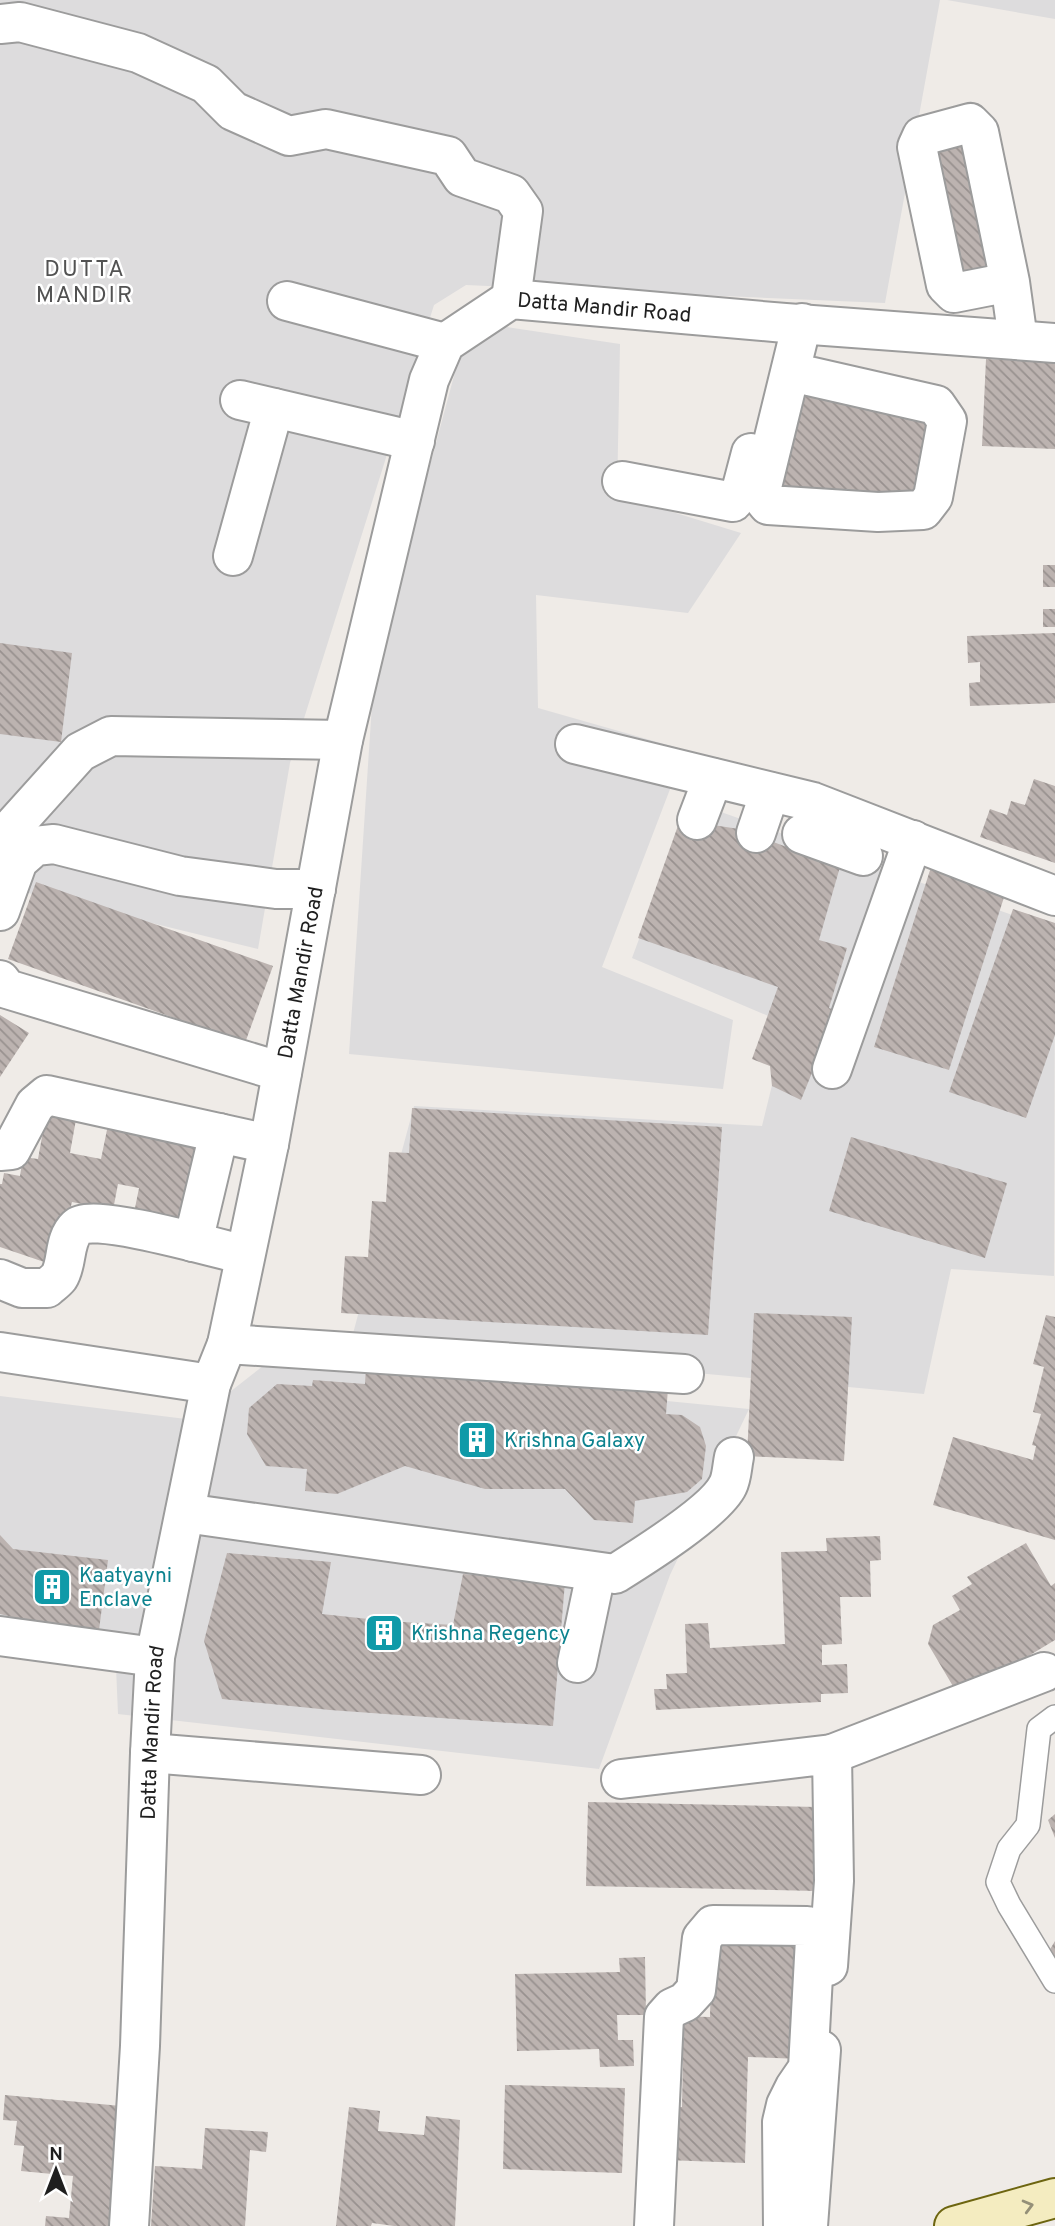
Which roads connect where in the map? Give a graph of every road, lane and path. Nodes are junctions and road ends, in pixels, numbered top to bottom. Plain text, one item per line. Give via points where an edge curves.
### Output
1 (0, 24) edge
2 (1010, 282) dead end
3 (511, 299) junction
4 (287, 301) dead end
5 (794, 323) junction
6 (1037, 341) edge
7 (446, 343) junction
8 (791, 372) junction
9 (415, 441) junction
10 (622, 481) dead end
11 (233, 556) dead end
12 (343, 740) junction
13 (575, 744) dead end
14 (713, 778) junction
15 (770, 792) junction
16 (697, 820) dead end
17 (756, 833) dead end
18 (0, 841) edge
19 (913, 841) junction
20 (316, 889) junction
21 (1055, 896) edge
22 (0, 911) edge
23 (0, 980) edge
24 (832, 1069) dead end
25 (282, 1072) junction
26 (219, 1133) junction
27 (269, 1144) junction
28 (0, 1151) edge
29 (192, 1242) junction
30 (245, 1255) junction
31 (0, 1279) edge
32 (227, 1345) junction
33 (0, 1352) edge
34 (684, 1374) dead end
35 (211, 1384) junction
36 (734, 1457) dead end
37 (184, 1513) junction
38 (596, 1573) junction
39 (0, 1636) edge
40 (155, 1657) junction
41 (577, 1663) dead end
42 (1044, 1672) dead end
43 (1055, 1717) edge
44 (150, 1753) junction
45 (832, 1754) junction
46 (421, 1775) dead end
47 (621, 1779) dead end
48 (1055, 1981) edge
49 (1055, 2198) edge
50 (129, 2226) edge
51 (653, 2226) edge
52 (783, 2226) edge
53 (808, 2226) edge
54 (954, 2226) edge

1 - 3 street via 20,22 138,53 206,84 233,111 289,136 326,129 448,156 462,177 511,194 523,211
2 - 6 street
3 - 5 street, Datta Mandir Road
3 - 7 street, Datta Mandir Road
4 - 7 street
5 - 6 street, Datta Mandir Road
5 - 8 street
5 - 10 street via 741,491 733,502
7 - 9 street, Datta Mandir Road via 429,380
8 - 8 street via 760,495 768,505 923,510 933,497 947,421 936,405
9 - 11 street via 257,404
9 - 12 street, Datta Mandir Road
12 - 18 street via 111,736 80,752
12 - 20 street, Datta Mandir Road
13 - 14 street
14 - 15 street
14 - 16 street
15 - 17 street
15 - 19 street via 804,828 866,849
19 - 21 street
19 - 24 street
20 - 22 street via 276,889 180,876 54,844 35,846 18,861
20 - 25 street, Datta Mandir Road
23 - 25 street via 7,989
25 - 27 street, Datta Mandir Road
26 - 27 street
26 - 28 street via 47,1095 35,1105 11,1150
26 - 29 street
27 - 30 street, Datta Mandir Road
29 - 30 street
29 - 31 street via 88,1222 71,1233 59,1277 47,1288 22,1288
30 - 32 street, Datta Mandir Road
32 - 34 street
32 - 35 street, Datta Mandir Road
33 - 35 street
35 - 37 street, Datta Mandir Road
36 - 38 street via 729,1484 713,1505 615,1574
37 - 38 street
37 - 40 street, Datta Mandir Road
38 - 41 street
39 - 40 street
40 - 44 street, Datta Mandir Road
42 - 45 street
43 - 48 lane via 1039,1728 1028,1825 1009,1849 998,1882
44 - 46 street
44 - 50 street, Datta Mandir Road via 141,2046
45 - 47 street
45 - 53 street via 834,1881
54 -> 49 main road
51 - 52 street via 664,2017 696,1990 702,1938 713,1926 807,1926 815,1939 808,2068 786,2105 782,2122

